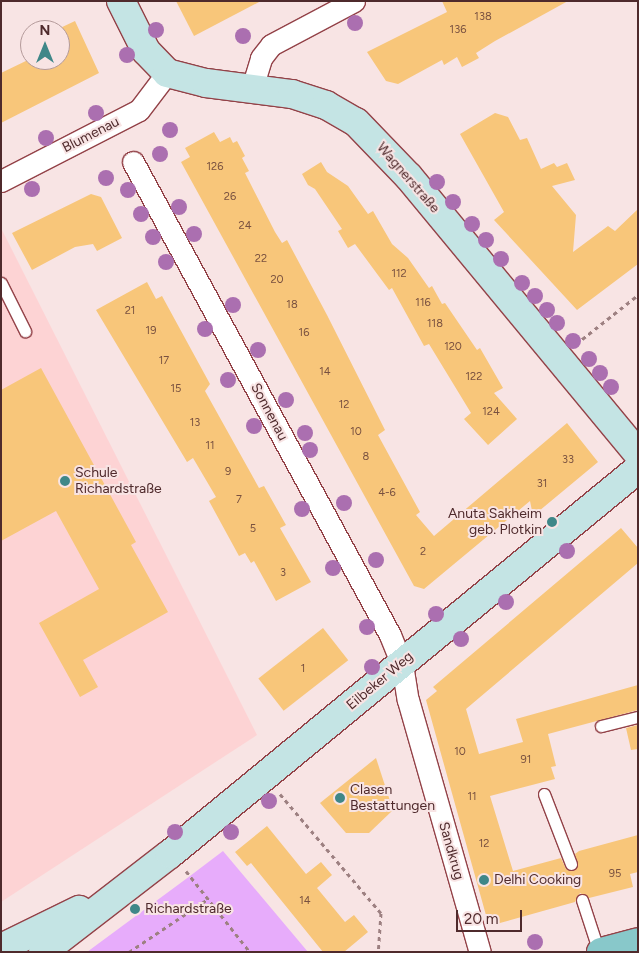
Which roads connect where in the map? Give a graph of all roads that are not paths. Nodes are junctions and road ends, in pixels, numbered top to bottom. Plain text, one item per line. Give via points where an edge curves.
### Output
1 (120, 1) edge
2 (354, 1) edge
3 (167, 73) junction
4 (252, 88) junction
5 (133, 162) dead end
6 (1, 181) edge
7 (1, 283) edge
8 (25, 331) dead end
9 (638, 454) edge
10 (638, 469) edge
11 (402, 664) junction
12 (638, 717) edge
13 (601, 726) dead end
14 (544, 794) dead end
15 (571, 864) dead end
16 (122, 891) junction
17 (582, 900) dead end
18 (638, 942) edge
19 (1, 948) edge
20 (43, 952) edge
21 (480, 952) edge
22 (600, 952) edge

1 - 3 street via 146,51
2 - 4 street via 271,45 259,63
3 - 4 street, Wagnerstraße via 206,83
3 - 6 street, Blumenau via 149,102 139,110
4 - 9 street, Wagnerstraße via 309,99 356,122 409,177 556,360
5 - 11 street, Sonnenau
7 - 8 lane
10 - 11 street, Eilbeker Weg
11 - 16 street, Eilbeker Weg
11 - 21 street, Sandkrug via 408,700
12 - 13 lane
14 - 15 lane
16 - 19 street, Eilbeker Weg
16 - 20 street, Eilbeker Weg
17 - 22 lane
18 - 22 main road

